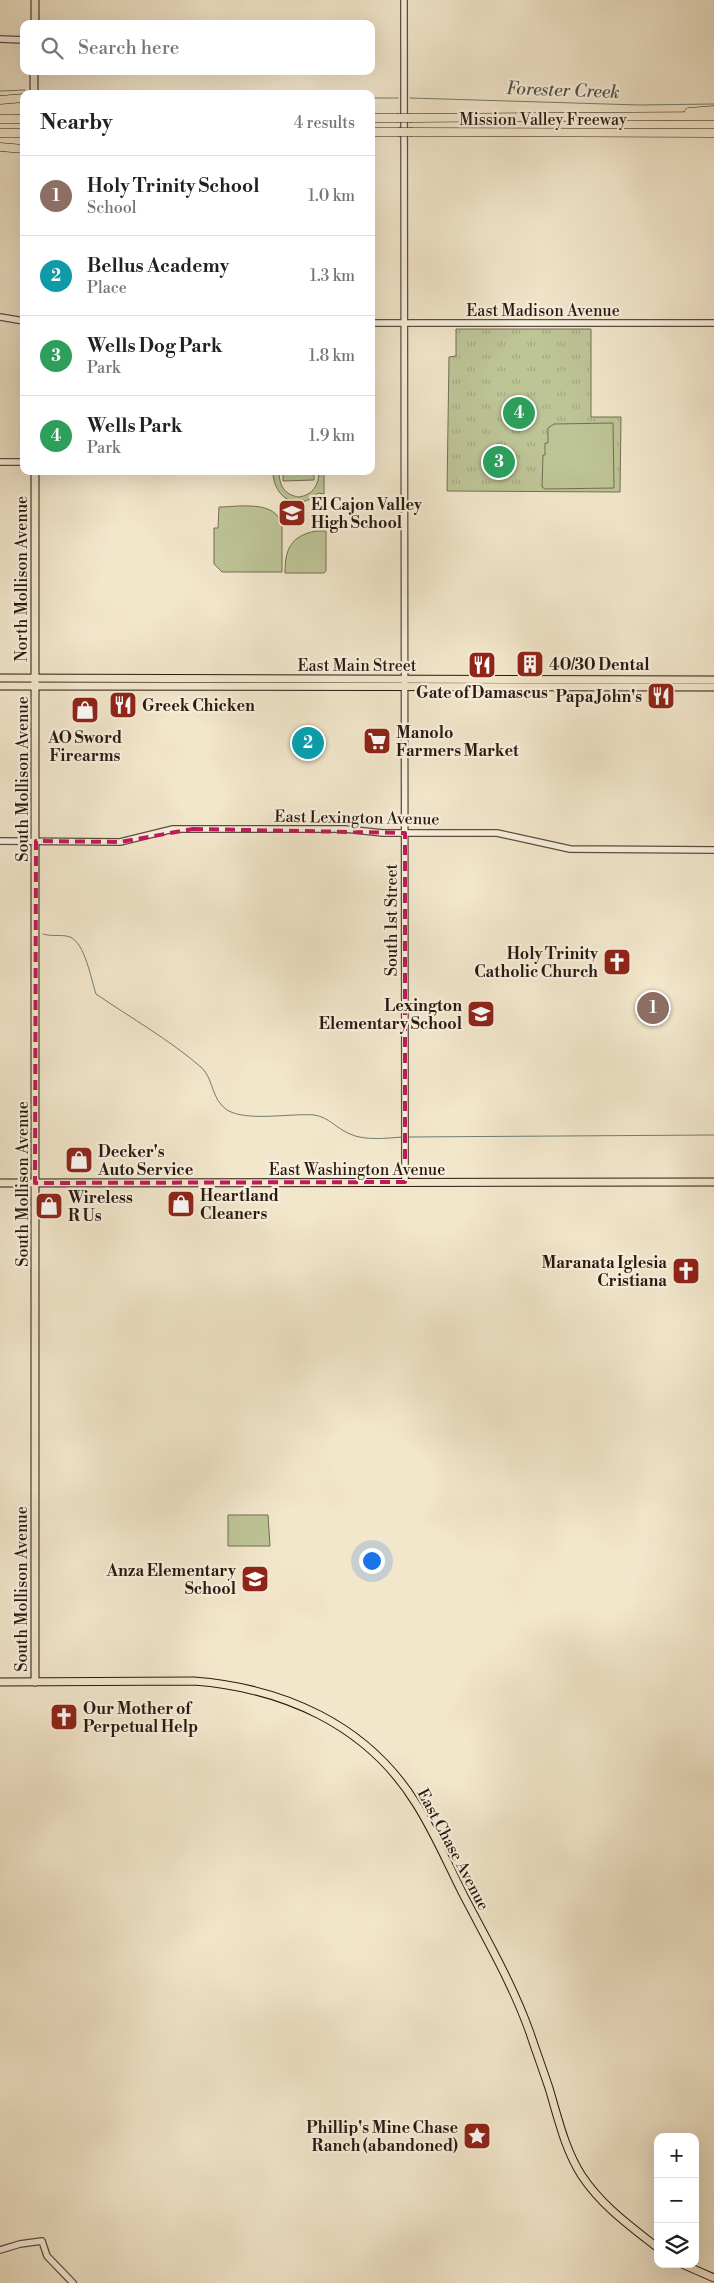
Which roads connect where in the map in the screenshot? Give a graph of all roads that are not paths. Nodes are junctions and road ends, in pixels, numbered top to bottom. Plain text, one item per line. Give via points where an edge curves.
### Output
1 (35, 0) edge
2 (404, 0) edge
3 (35, 20) edge
4 (0, 39) edge
5 (20, 40) edge
6 (34, 75) edge
7 (34, 90) edge
8 (20, 98) edge
9 (0, 100) edge
10 (714, 110) edge
11 (643, 116) junction
12 (714, 116) edge
13 (375, 118) edge
14 (0, 119) edge
15 (20, 119) edge
16 (20, 132) edge
17 (375, 132) edge
18 (0, 133) edge
19 (698, 133) junction
20 (714, 133) edge
21 (714, 137) edge
22 (0, 147) edge
23 (20, 149) edge
24 (0, 317) edge
25 (20, 320) edge
26 (714, 323) edge
27 (375, 324) edge
28 (405, 324) junction
29 (0, 462) edge
30 (20, 462) edge
31 (35, 475) edge
32 (0, 678) edge
33 (35, 678) junction
34 (714, 680) edge
35 (405, 683) junction
36 (0, 686) edge
37 (35, 686) junction
38 (714, 687) edge
39 (404, 833) junction
40 (0, 841) edge
41 (36, 841) junction
42 (714, 850) edge
43 (404, 1182) junction
44 (714, 1182) edge
45 (0, 1183) edge
46 (35, 1183) junction
47 (0, 1682) edge
48 (35, 1682) junction
49 (654, 2245) edge
50 (0, 2250) edge
51 (691, 2268) edge
52 (714, 2278) edge
53 (73, 2283) edge

1 - 3 main road
2 - 28 street, South 1st Street
4 - 5 street
6 - 7 main road
8 - 9 highway
10 - 11 highway
11 - 12 highway, Mission Valley Freeway
11 - 13 highway, Mission Valley Freeway, bridge
14 - 15 highway
16 - 18 highway
17 - 19 highway, Mission Valley Freeway, bridge
19 - 20 highway, Mission Valley Freeway
19 - 21 highway
22 - 23 highway
24 - 25 street
26 - 28 street, East Madison Avenue
27 - 28 street, East Madison Avenue
28 - 35 street, South 1st Street
29 - 30 street
31 - 33 main road, North Mollison Avenue
32 - 33 main road, East Main Street
33 - 35 main road, East Main Street
33 - 37 main road, North Mollison Avenue
34 - 35 main road, East Main Street
35 - 37 main road, East Main Street
35 - 38 main road, East Main Street
35 - 39 street, South 1st Street
36 - 37 main road, East Main Street
37 - 41 main road, South Mollison Avenue
39 - 41 street, East Lexington Avenue via 345,829 180,829 120,842
39 - 42 street, East Lexington Avenue via 497,833 570,848
39 - 43 street, South 1st Street
40 - 41 street, East Lexington Avenue
41 - 46 main road, South Mollison Avenue
43 - 44 main road, East Washington Avenue
43 - 46 main road, East Washington Avenue
45 - 46 main road, East Washington Avenue
46 - 48 main road, South Mollison Avenue
47 - 48 main road, East Chase Avenue
48 - 49 main road, East Chase Avenue via 194,1682 252,1689 312,1710 349,1732 371,1751 393,1772 416,1802 514,1993 567,2145 582,2175 608,2208
50 - 53 street via 42,2241 47,2256
51 - 52 main road

